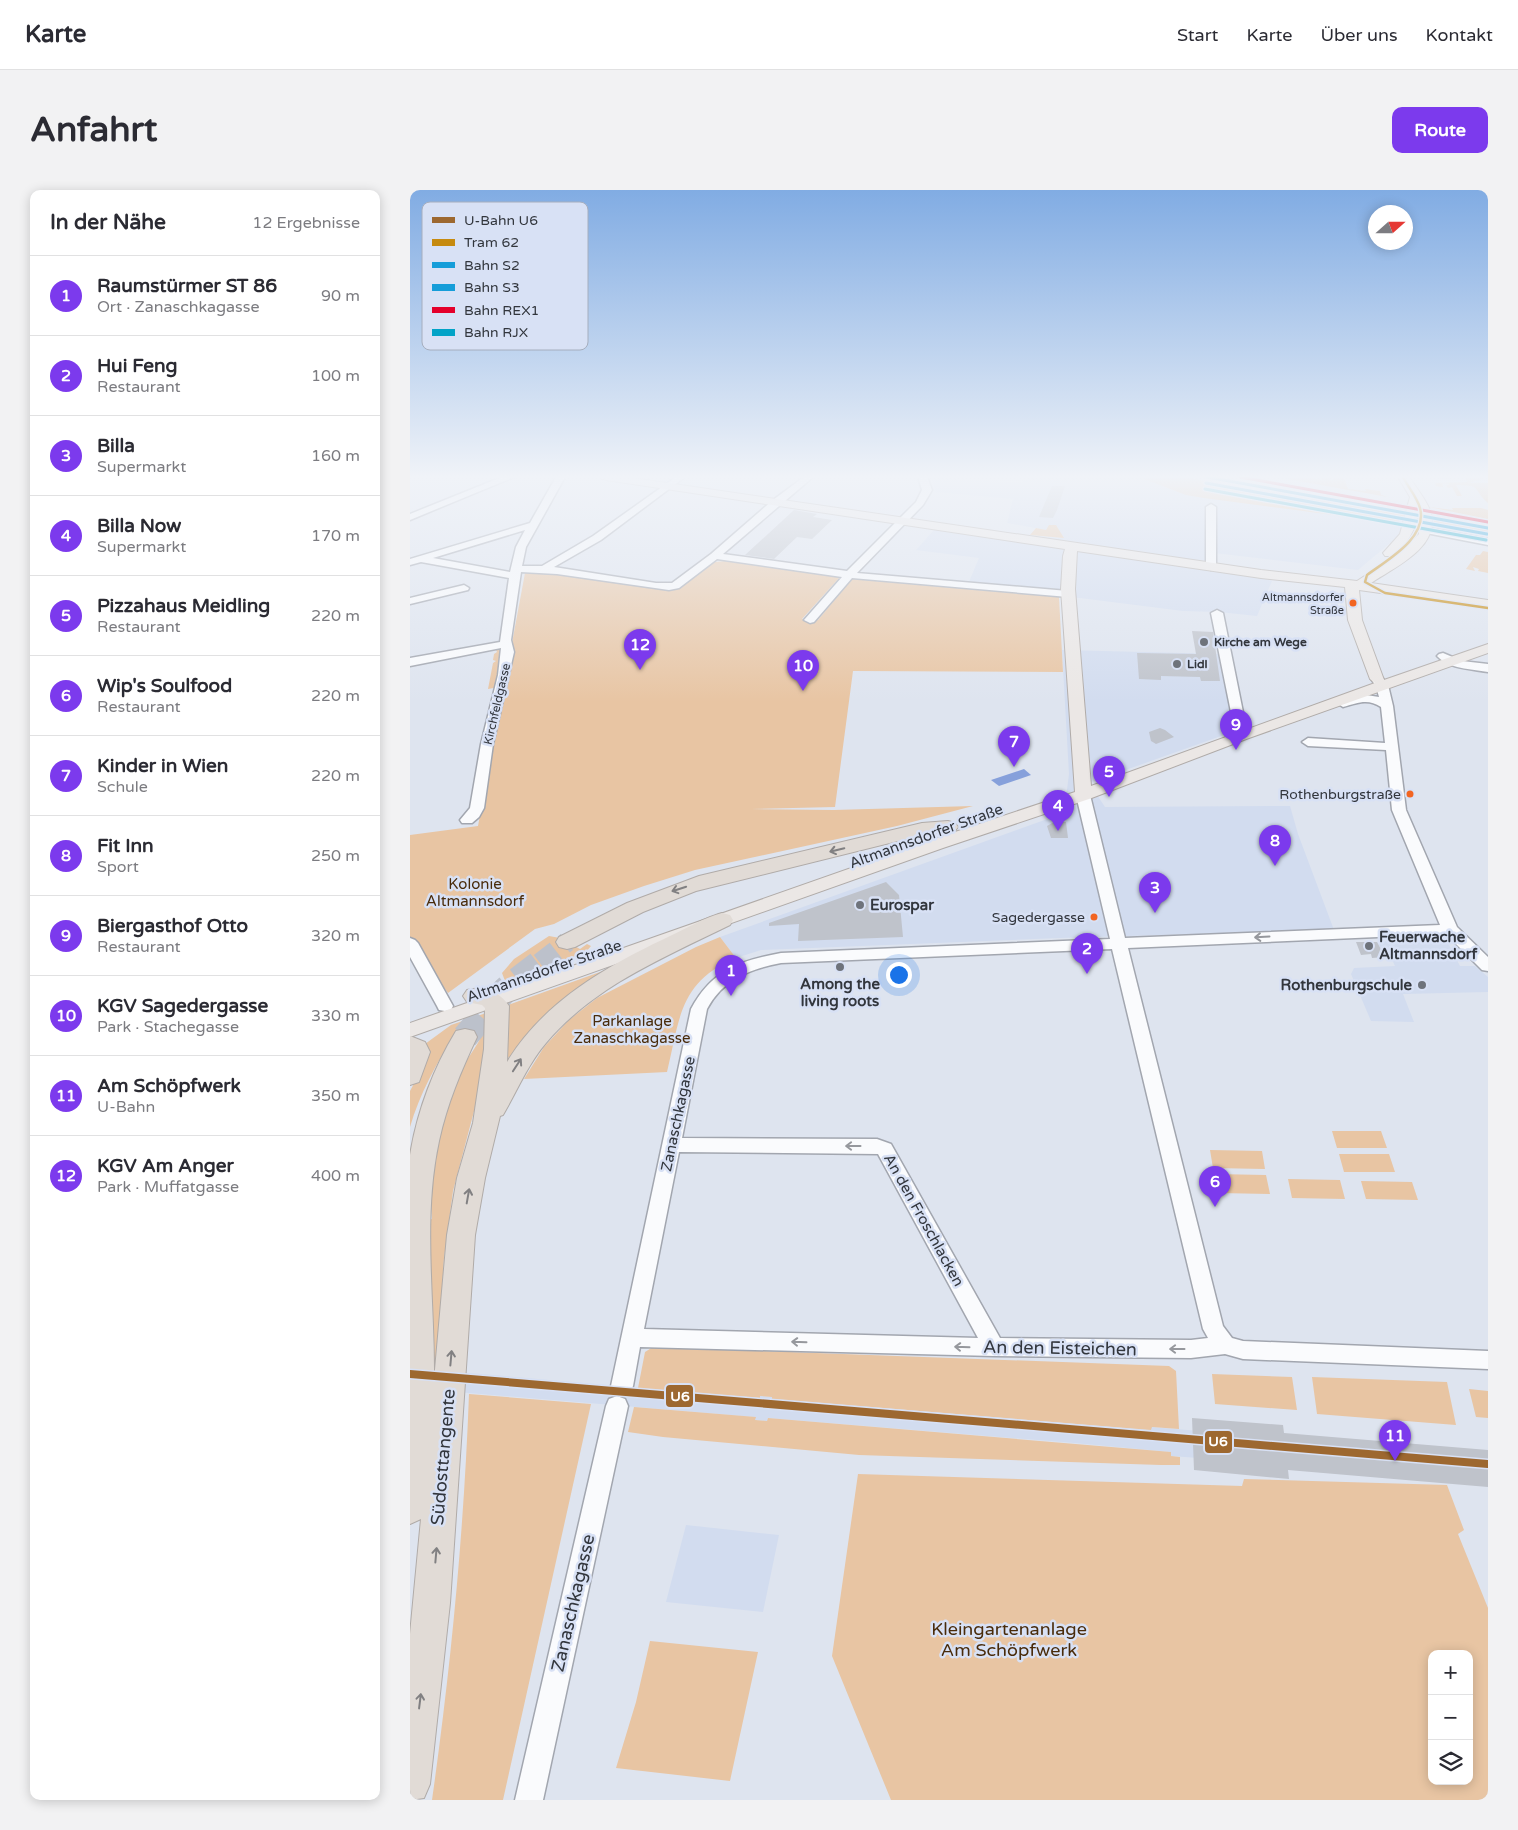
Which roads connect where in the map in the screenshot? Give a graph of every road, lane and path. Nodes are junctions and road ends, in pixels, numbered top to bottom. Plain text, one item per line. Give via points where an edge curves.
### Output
1 (437, 552) edge
2 (521, 552) edge
3 (573, 552) edge
4 (719, 552) edge
5 (871, 552) edge
6 (1071, 552) edge
7 (1108, 552) edge
8 (1211, 552) edge
9 (1393, 552) edge
10 (1406, 552) edge
11 (715, 556) junction
12 (413, 559) edge
13 (1211, 567) junction
14 (546, 568) junction
15 (516, 572) junction
16 (848, 575) junction
17 (1364, 584) junction
18 (464, 588) dead end
19 (1068, 594) junction
20 (410, 601) edge
21 (1488, 604) edge
22 (1488, 612) edge
23 (1217, 613) dead end
24 (810, 620) dead end
25 (1488, 640) edge
26 (505, 644) junction
27 (1488, 648) edge
28 (1447, 658) junction
29 (410, 662) edge
30 (1488, 668) edge
31 (1379, 682) junction
32 (1325, 705) junction
33 (1387, 706) junction
34 (1240, 727) junction
35 (1308, 742) dead end
36 (1393, 747) junction
37 (1082, 788) junction
38 (467, 820) dead end
39 (948, 827) junction
40 (722, 920) junction
41 (1450, 930) junction
42 (410, 942) edge
43 (567, 942) tunnel mouth
44 (1119, 942) junction
45 (1488, 966) edge
46 (489, 1003) junction
47 (445, 1006) junction
48 (410, 1018) edge
49 (410, 1030) edge
50 (465, 1037) tunnel mouth
51 (410, 1044) edge
52 (410, 1076) edge
53 (486, 1123) junction
54 (672, 1145) junction
55 (632, 1338) junction
56 (1225, 1345) junction
57 (994, 1347) junction
58 (1488, 1360) edge
59 (410, 1508) edge
60 (410, 1784) edge
61 (529, 1800) edge

1 - 12 street
2 - 15 street, Kirchfeldgasse
3 - 14 street
4 - 11 street
5 - 16 street
6 - 19 main road
7 - 13 main road
8 - 13 street
9 - 17 main road
10 - 17 main road
11 - 14 street via 680,584 668,587
11 - 16 street
12 - 15 street via 507,576
13 - 17 main road
14 - 15 street
15 - 26 street, Kirchfeldgasse
16 - 19 street
16 - 24 street
17 - 21 main road
17 - 22 main road
17 - 31 main road via 1355,620
18 - 20 street
19 - 37 main road
23 - 34 street
25 - 28 main road, Altmannsdorfer Straße
26 - 29 street
26 - 38 street, Kirchfeldgasse via 508,652 506,667 487,744 477,808
27 - 28 main road, Altmannsdorfer Straße
28 - 30 street via 1467,666
28 - 31 main road, Altmannsdorfer Straße
31 - 32 main road, Altmannsdorfer Straße
31 - 33 street
31 - 34 main road, Altmannsdorfer Straße
32 - 33 street, Altmannsdorfer Straße via 1335,706 1364,697 1377,699
32 - 37 main road, Altmannsdorfer Straße
33 - 36 street
34 - 37 main road, Altmannsdorfer Straße
35 - 36 street
36 - 41 street via 1399,810
37 - 39 main road, Altmannsdorfer Straße
37 - 40 main road, Altmannsdorfer Straße via 937,844
37 - 44 street
39 -> 43 highway via 922,829 675,890 620,913
39 - 46 main road, Altmannsdorfer Straße
40 - 46 main road, Altmannsdorfer Straße
53 -> 40 highway via 522,1059 563,1012 589,991 627,968
41 -> 44 street
41 - 45 street
42 - 47 street
44 - 54 street, Zanaschkagasse via 781,958 739,968 714,986 699,1009
44 - 56 street via 1213,1329
46 - 47 main road, Altmannsdorfer Straße
46 - 49 main road, Altmannsdorfer Straße
46 - 53 highway, Südosttangente via 496,1049
47 - 48 main road, Altmannsdorfer Straße
50 - 59 highway, Südosttangente via 444,1070 427,1110 415,1171 418,1401
51 - 52 highway via 418,1052
60 -> 53 highway, Südosttangente via 432,1603 461,1235 471,1178
54 - 55 street, Zanaschkagasse
57 -> 54 street, An den Froschlacken via 885,1149 878,1146
57 -> 55 street, An den Eisteichen
55 - 61 street, Zanaschkagasse
56 -> 57 street, An den Eisteichen via 1191,1349
56 - 58 street, An den Eisteichen via 1243,1350

